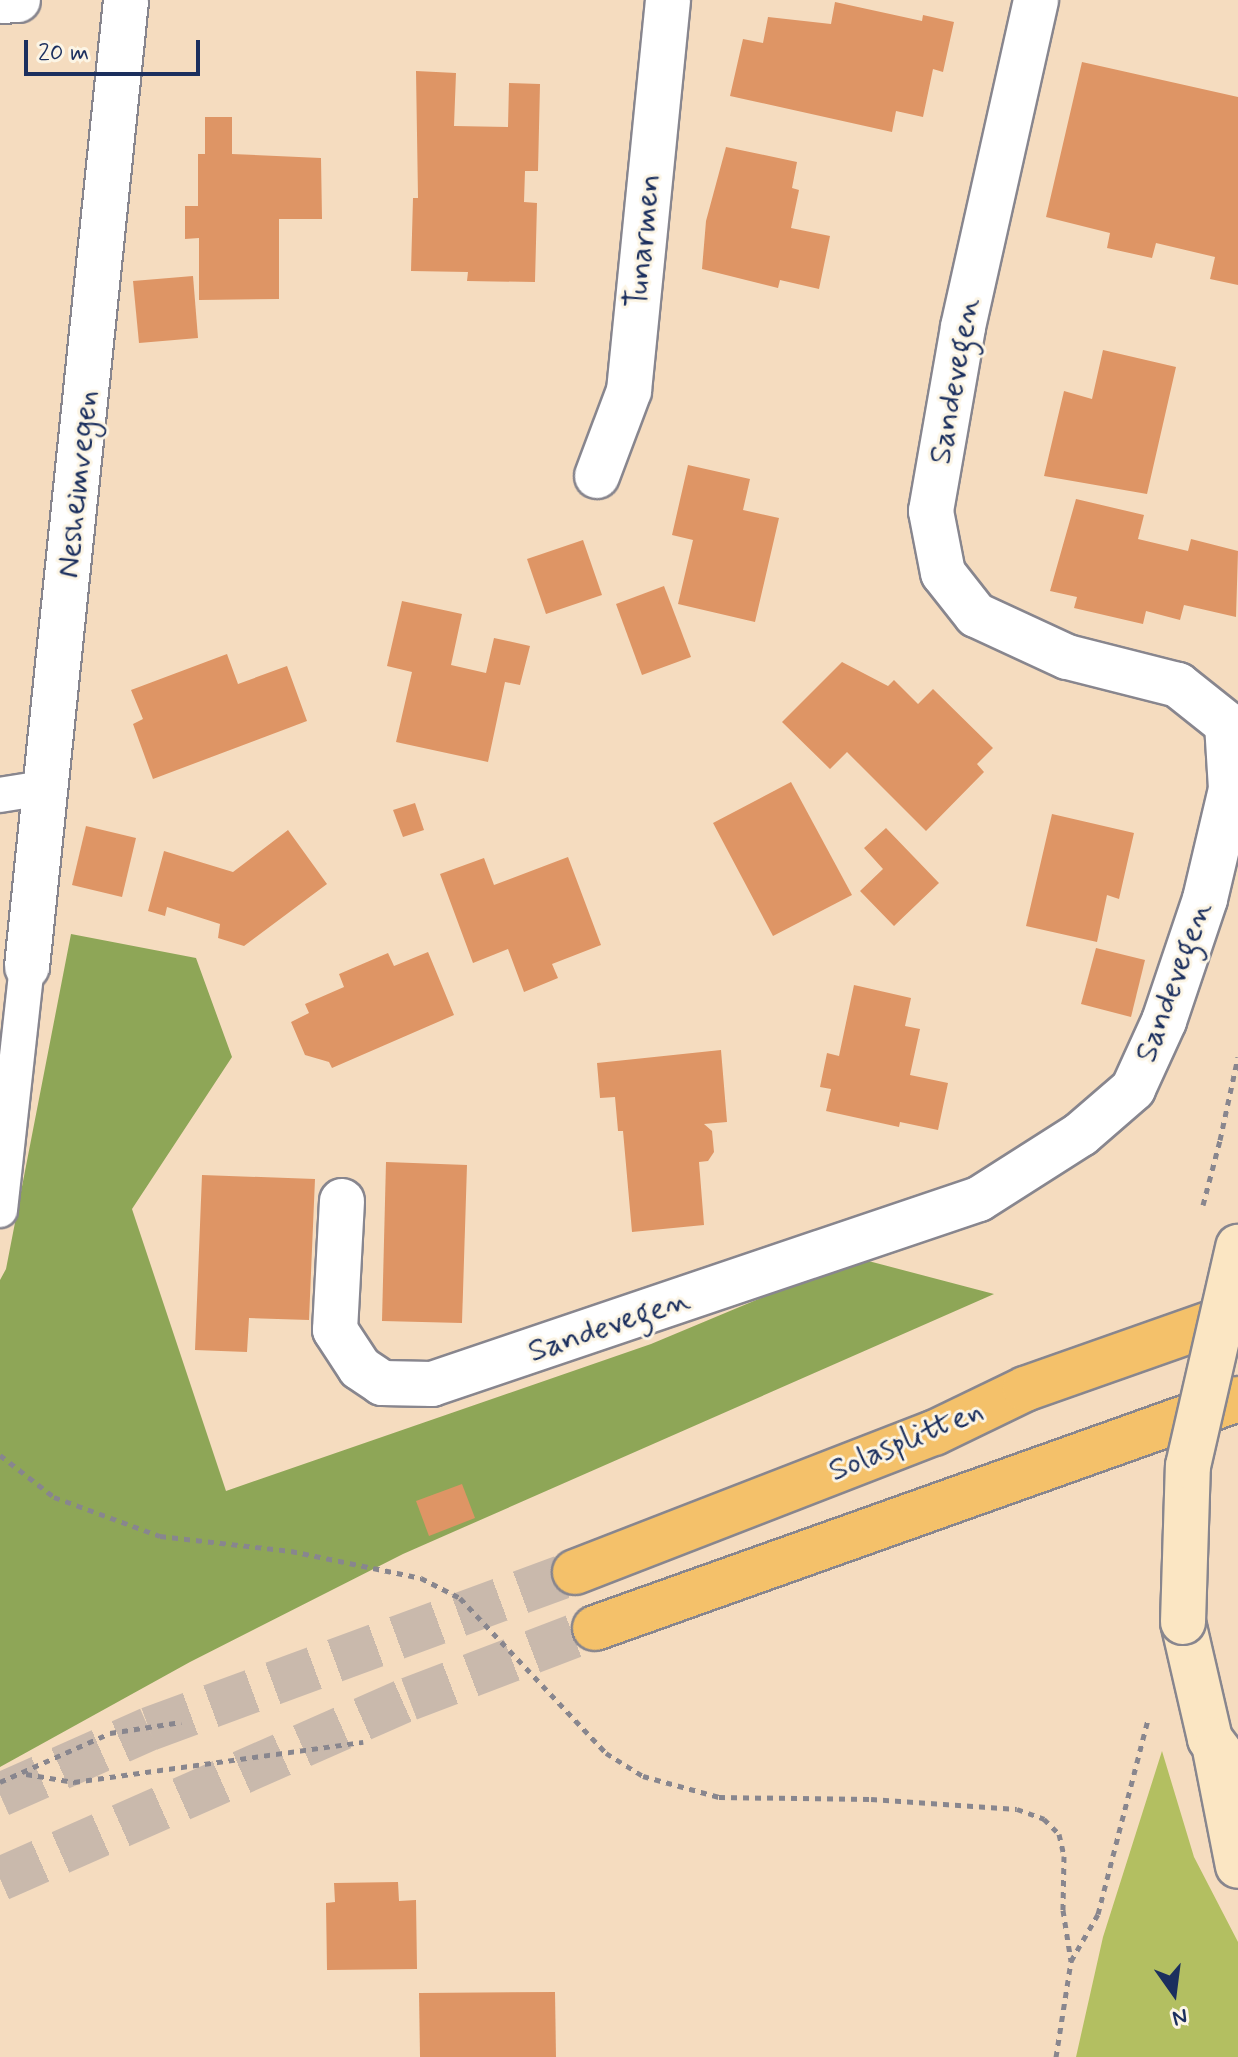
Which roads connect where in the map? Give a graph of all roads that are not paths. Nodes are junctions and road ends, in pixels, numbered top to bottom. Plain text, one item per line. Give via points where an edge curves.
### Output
1 (18, 0) edge
2 (126, 0) edge
3 (668, 0) edge
4 (1036, 0) edge
5 (0, 1) edge
6 (597, 476) dead end
7 (43, 788) junction
8 (0, 795) edge
9 (27, 967) joint
10 (342, 1201) dead end
11 (0, 1210) edge
12 (1238, 1247) edge
13 (1238, 1314) edge
14 (1238, 1399) edge
15 (575, 1572) tunnel mouth
16 (595, 1628) tunnel mouth
17 (1227, 1762) edge
18 (1238, 1866) edge

1 - 5 street
2 - 7 street, Nesheimvegen
3 - 6 street, Tunarmen via 629,391
4 - 10 street, Sandevegen via 963,327 931,511 943,573 976,615 1067,657 1178,685 1227,724 1231,789 1205,899 1164,1021 1133,1089 1081,1134 979,1199 432,1384 382,1383 360,1368 335,1330
7 - 8 lane
7 - 9 street, Nesheimvegen
9 - 11 lane
12 - 17 street, bridge via 1188,1466 1183,1622 1193,1678
13 - 15 highway, Solasplitten via 1025,1389 934,1433
14 - 16 highway, Solasplitten
17 - 18 street

